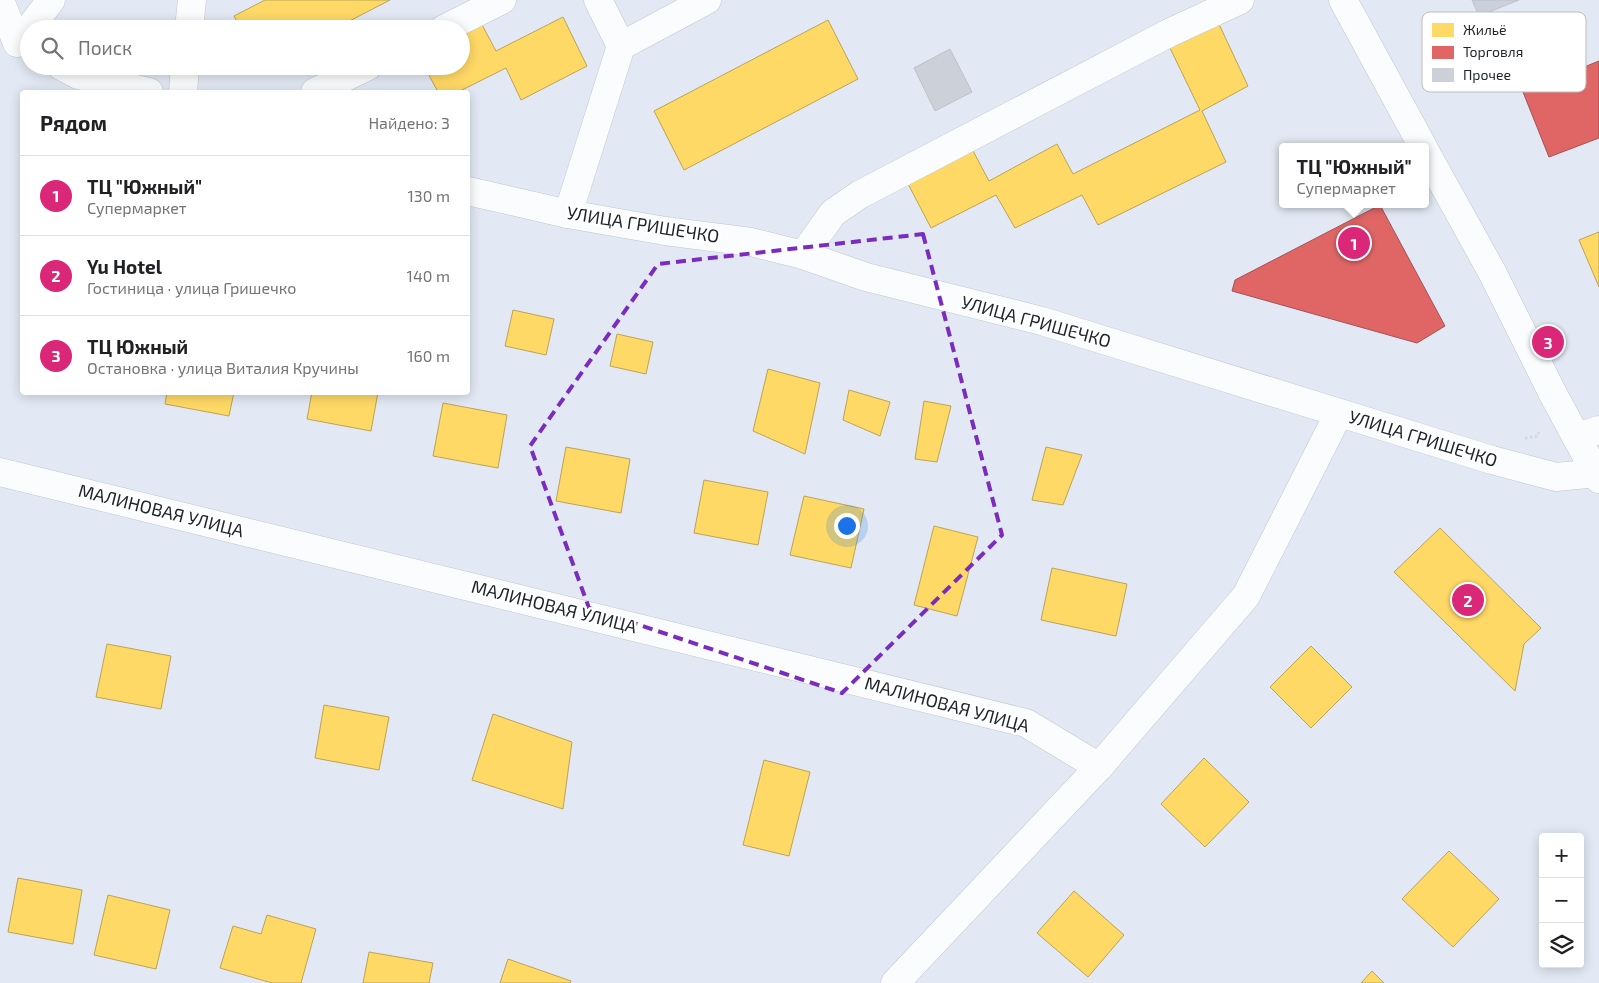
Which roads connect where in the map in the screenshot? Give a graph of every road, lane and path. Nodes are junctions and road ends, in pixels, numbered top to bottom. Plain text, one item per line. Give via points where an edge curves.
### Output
1 (0, 0) edge
2 (51, 0) edge
3 (192, 0) edge
4 (502, 0) edge
5 (598, 0) edge
6 (707, 0) edge
7 (1240, 0) edge
8 (1344, 0) edge
9 (35, 20) edge
10 (189, 20) edge
11 (462, 20) edge
12 (20, 36) edge
13 (621, 46) junction
14 (78, 75) edge
15 (184, 75) edge
16 (350, 75) edge
17 (141, 90) edge
18 (183, 90) edge
19 (319, 90) edge
20 (1421, 143) edge
21 (1429, 157) edge
22 (470, 191) edge
23 (568, 214) junction
24 (804, 255) junction
25 (1339, 413) junction
26 (1540, 427) dead end
27 (1587, 433) edge
28 (1521, 439) dead end
29 (0, 472) edge
30 (1598, 476) edge
31 (1099, 767) junction
32 (896, 983) edge

1 - 12 street
2 - 9 street
3 - 10 street
4 - 11 street
5 - 13 street
6 - 13 street
7 - 24 street via 1169,33 859,195 833,213
8 - 20 street
13 - 23 street
14 - 17 street
15 - 18 street
16 - 19 street
21 - 27 street
22 - 23 street, УЛИЦА ГРИШЕЧКО
23 - 24 street, УЛИЦА ГРИШЕЧКО via 665,232 751,242
24 - 25 street, УЛИЦА ГРИШЕЧКО via 866,277 1042,321
25 - 30 street, УЛИЦА ГРИШЕЧКО via 1556,477
25 - 31 street via 1246,596
26 - 28 path via 1538,436
27 - 30 street
29 - 31 street, МАЛИНОВАЯ УЛИЦА via 1026,723
31 - 32 street

